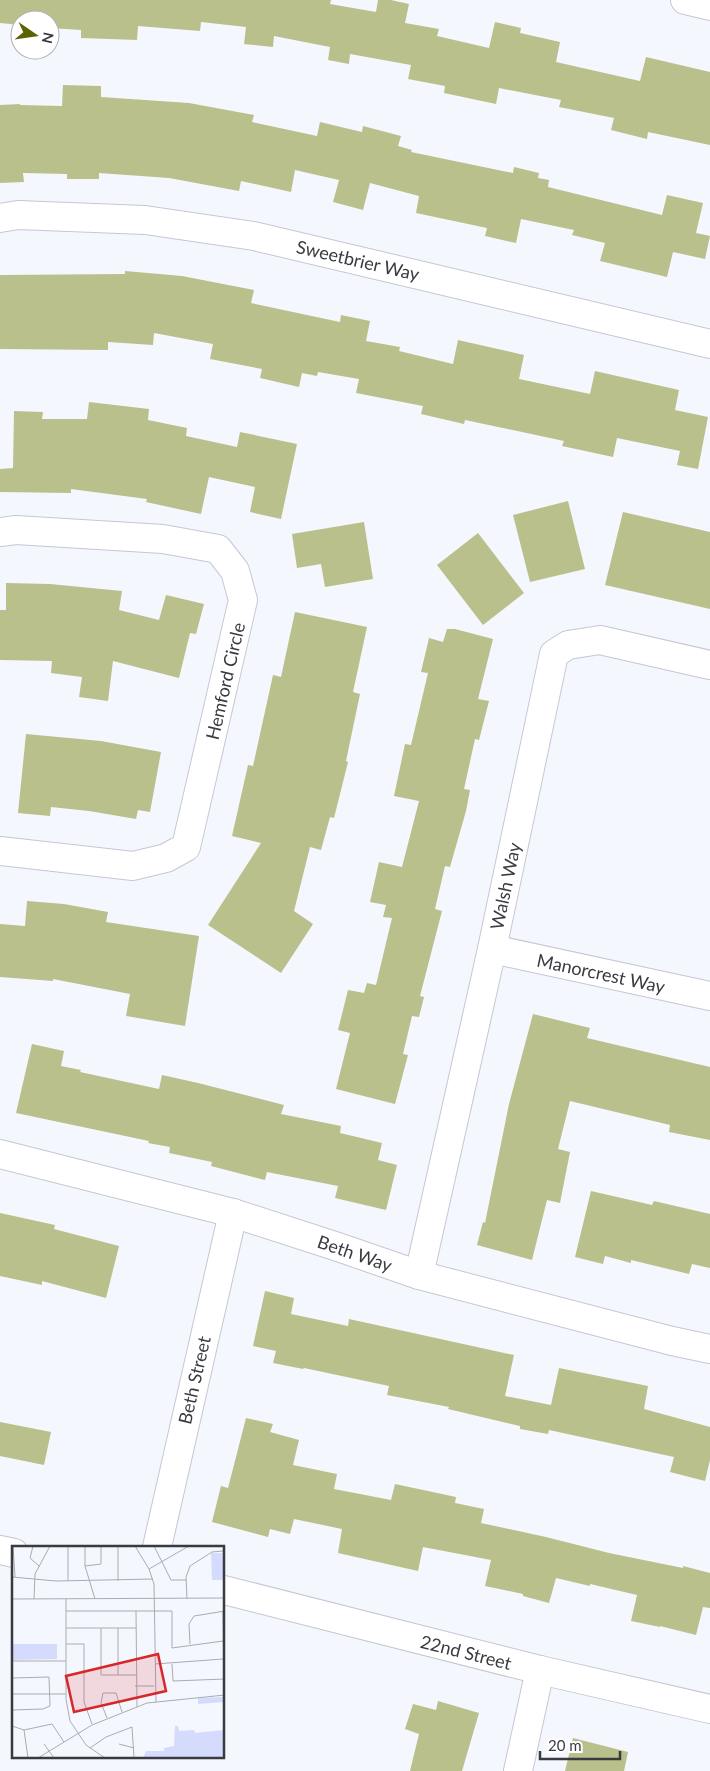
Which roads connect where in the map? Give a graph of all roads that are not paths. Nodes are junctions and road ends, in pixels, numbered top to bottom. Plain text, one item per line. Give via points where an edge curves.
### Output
1 (685, 0) edge
2 (710, 6) edge
3 (0, 218) edge
4 (710, 344) edge
5 (0, 532) edge
6 (710, 665) edge
7 (0, 851) edge
8 (492, 949) junction
9 (710, 996) edge
10 (0, 1154) edge
11 (233, 1213) junction
12 (419, 1275) junction
13 (710, 1349) edge
14 (157, 1546) edge
15 (225, 1590) edge
16 (540, 1670) junction
17 (710, 1709) edge
18 (518, 1771) edge

1 - 2 street
3 - 4 street, Sweetbrier Way via 18,215 145,220 254,236
5 - 7 street, Hemford Circle via 16,530 154,538 218,549 235,571 243,600 186,847 166,858 133,866
6 - 8 street, Walsh Way via 600,640 568,645 554,654
8 - 9 street, Manorcrest Way
8 - 12 street, Walsh Way
10 - 11 street, Beth Way
11 - 12 street, Beth Way
11 - 14 street, Beth Street
12 - 13 street, Beth Way
15 - 16 street, 22nd Street
16 - 17 street, 22nd Street
16 - 18 street

